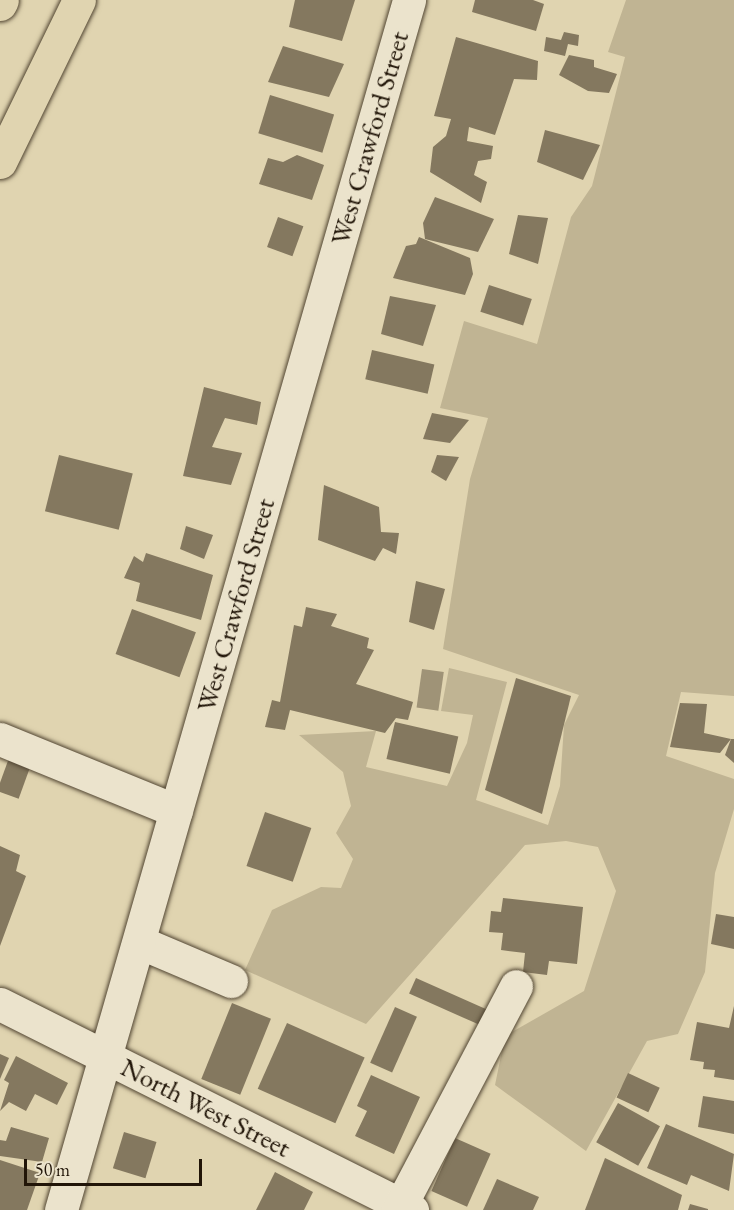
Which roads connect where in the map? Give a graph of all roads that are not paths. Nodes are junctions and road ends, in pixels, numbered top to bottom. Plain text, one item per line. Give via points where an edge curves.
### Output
1 (79, 0) edge
2 (409, 0) edge
3 (0, 162) edge
4 (0, 739) edge
5 (176, 811) junction
6 (139, 942) junction
7 (231, 981) dead end
8 (516, 986) dead end
9 (0, 1004) edge
10 (106, 1057) junction
11 (404, 1208) edge
12 (61, 1210) edge

1 - 3 highway
2 - 5 street, West Crawford Street
4 - 5 street
5 - 6 street, West Crawford Street
6 - 7 street
6 - 10 street, West Crawford Street
8 - 11 street
9 - 10 street, North West Street
10 - 11 street, North West Street
10 - 12 street, West Crawford Street

